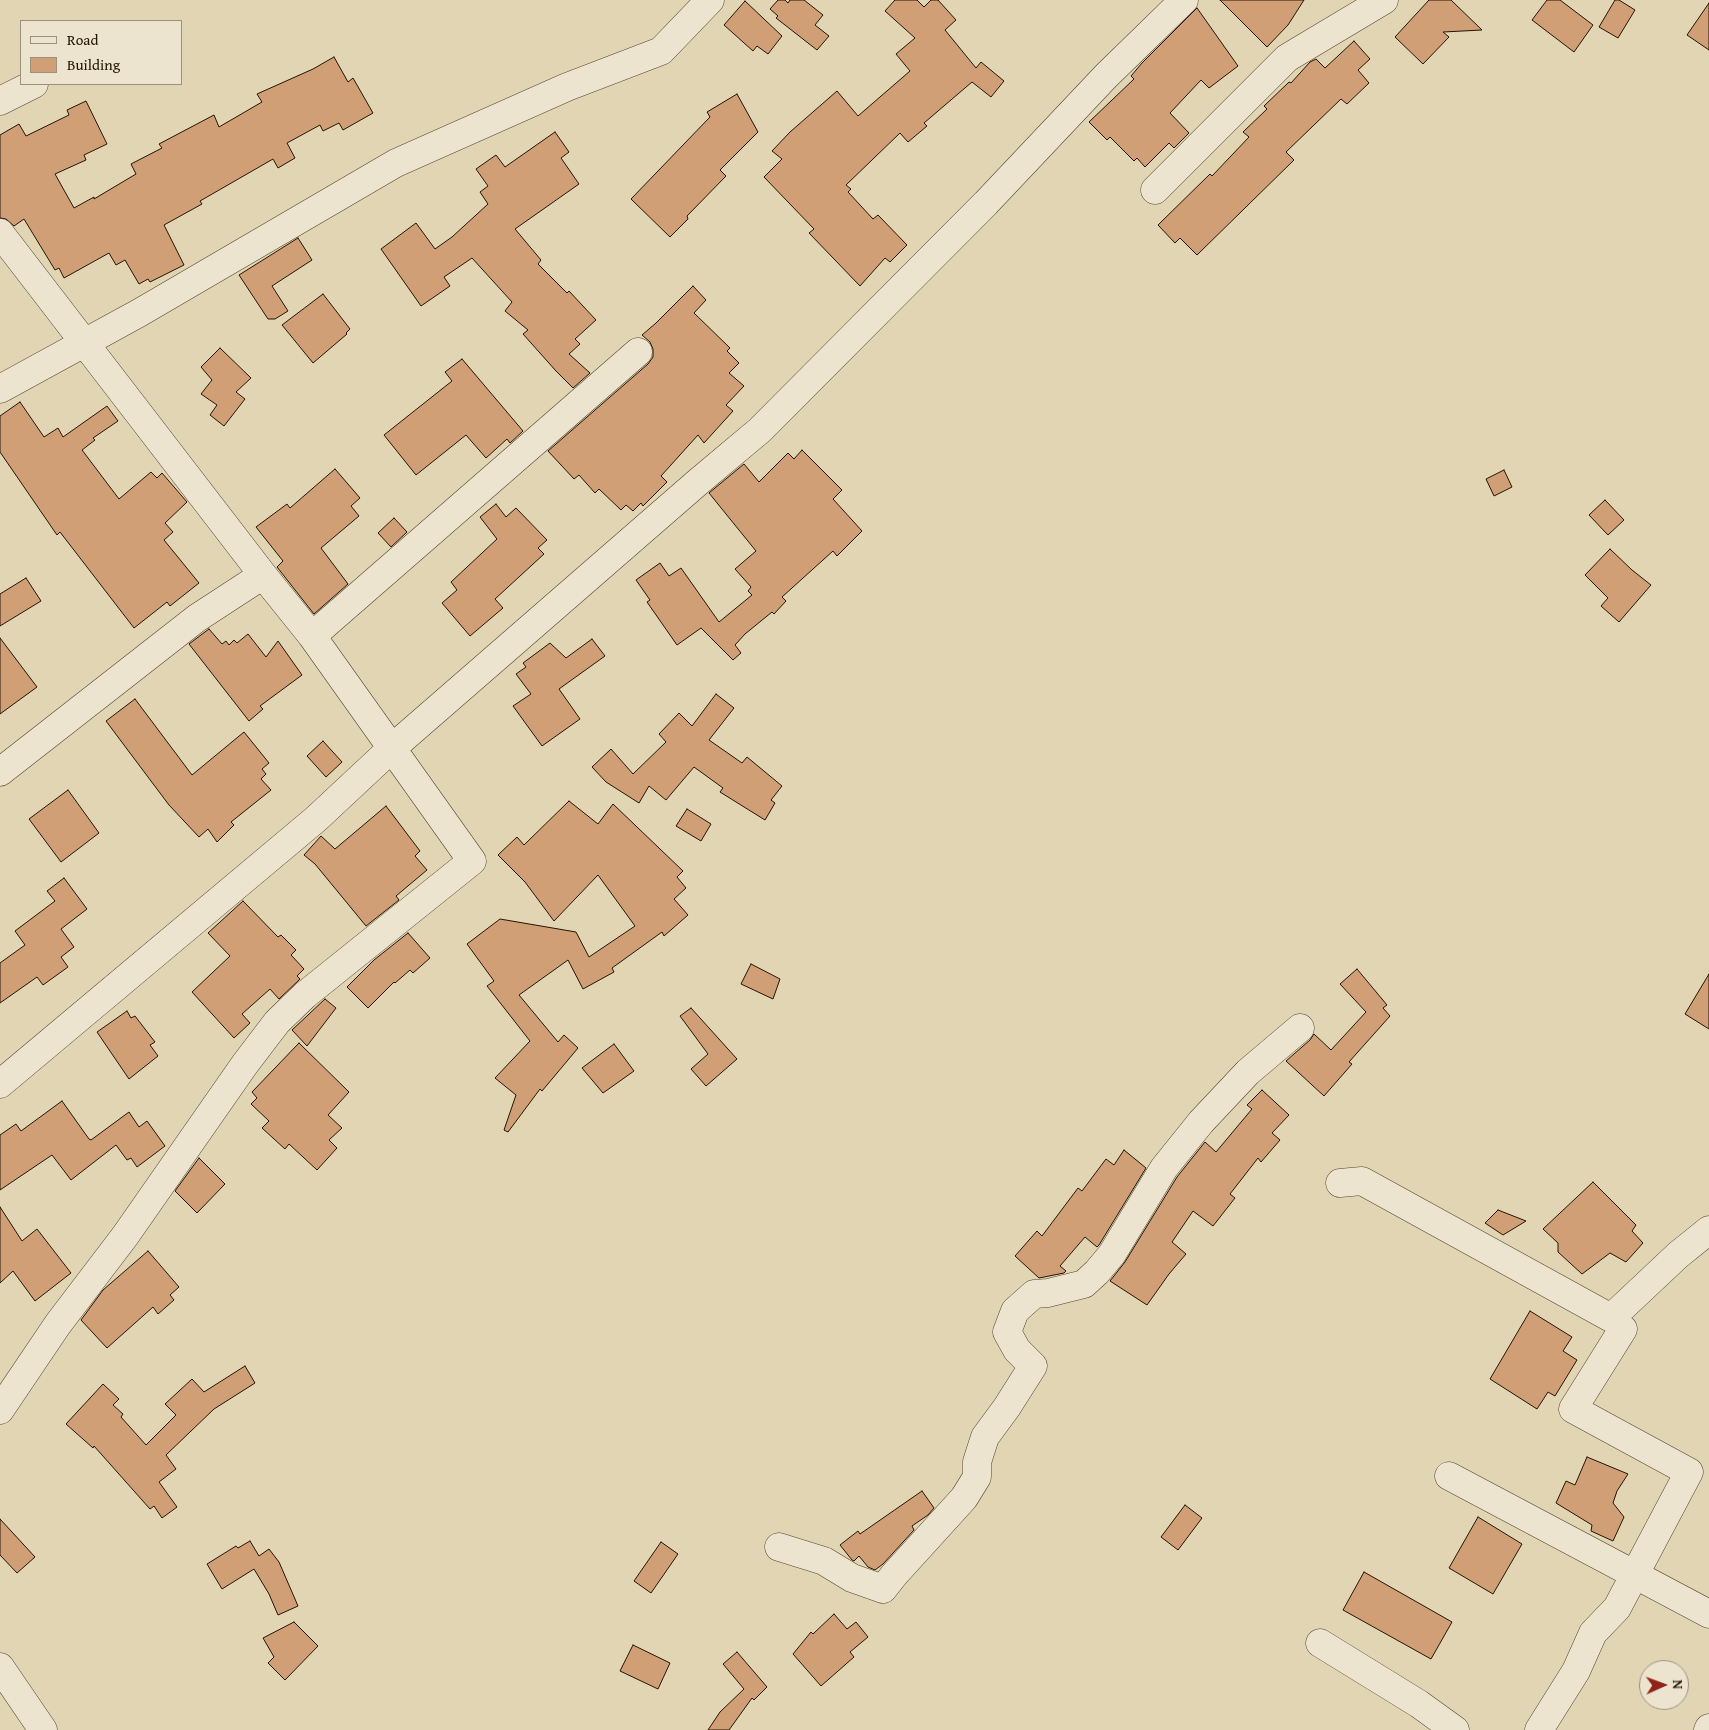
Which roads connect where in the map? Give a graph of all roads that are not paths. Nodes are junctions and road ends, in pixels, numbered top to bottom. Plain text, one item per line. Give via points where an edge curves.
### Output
1 (710, 0) edge
2 (1184, 0) edge
3 (1384, 0) edge
4 (32, 85) edge
5 (0, 101) edge
6 (1155, 190) dead end
7 (0, 233) edge
8 (85, 343) junction
9 (638, 352) dead end
10 (0, 390) edge
11 (263, 575) junction
12 (312, 636) junction
13 (391, 749) junction
14 (0, 772) edge
15 (1300, 1028) dead end
16 (0, 1084) edge
17 (1340, 1183) dead end
18 (1709, 1230) edge
19 (1623, 1329) dead end
20 (0, 1410) edge
21 (1449, 1476) dead end
22 (779, 1547) dead end
23 (1636, 1574) junction
24 (1709, 1614) edge
25 (1320, 1643) dead end
26 (0, 1667) edge
27 (43, 1730) edge
28 (1455, 1730) edge
29 (1538, 1730) edge

1 - 8 street via 661,51 567,87 396,163
2 - 13 street via 760,430
3 - 6 street via 1287,58
4 - 5 street
7 - 8 street
8 - 10 street
8 - 11 street
9 - 12 street
11 - 12 street
11 - 14 street via 197,618
12 - 13 street
13 - 16 street via 316,819
13 - 20 street via 472,861 304,995 276,1022 126,1236 58,1324
15 - 22 street via 1248,1072 1200,1122 1164,1168 1112,1254 1097,1272 1084,1284 1034,1294 1014,1311 1007,1332 1017,1350 1032,1366 985,1437 976,1477 964,1498 883,1589 852,1578 824,1561
17 - 18 street via 1362,1181 1611,1318
19 - 23 street via 1572,1409 1689,1472
21 - 23 street
23 - 24 street
23 - 29 street via 1618,1608 1593,1633 1576,1671
25 - 28 street
26 - 27 street

